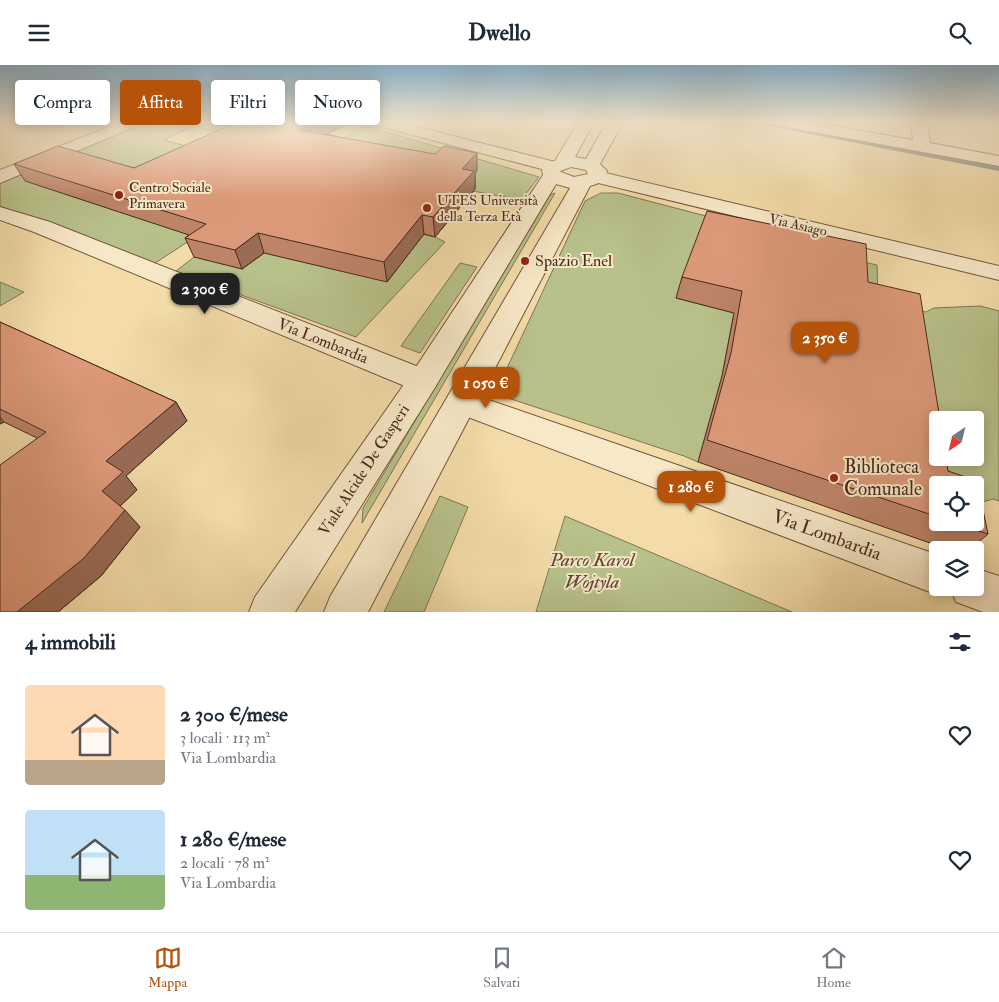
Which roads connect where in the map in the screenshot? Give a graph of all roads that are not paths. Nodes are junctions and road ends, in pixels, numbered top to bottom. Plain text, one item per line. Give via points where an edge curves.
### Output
1 (72, 148) edge
2 (481, 148) edge
3 (579, 148) edge
4 (593, 148) edge
5 (958, 148) edge
6 (986, 148) edge
7 (999, 150) edge
8 (999, 161) edge
9 (573, 171) junction
10 (0, 177) edge
11 (0, 213) edge
12 (999, 273) edge
13 (423, 381) junction
14 (462, 403) junction
15 (929, 572) edge
16 (984, 592) edge
17 (999, 597) edge
18 (270, 612) edge
19 (345, 612) edge

1 - 10 street
2 - 9 street, Via Asiago
3 - 9 street
4 - 9 street
5 - 8 street
6 - 7 street
9 - 12 street, Via Asiago
9 - 13 street, Viale Alcide De Gasperi
9 - 14 street
11 - 13 street, Via Lombardia
13 - 18 street, Viale Alcide De Gasperi
14 - 15 street, Via Lombardia
14 - 19 street
16 - 17 street

